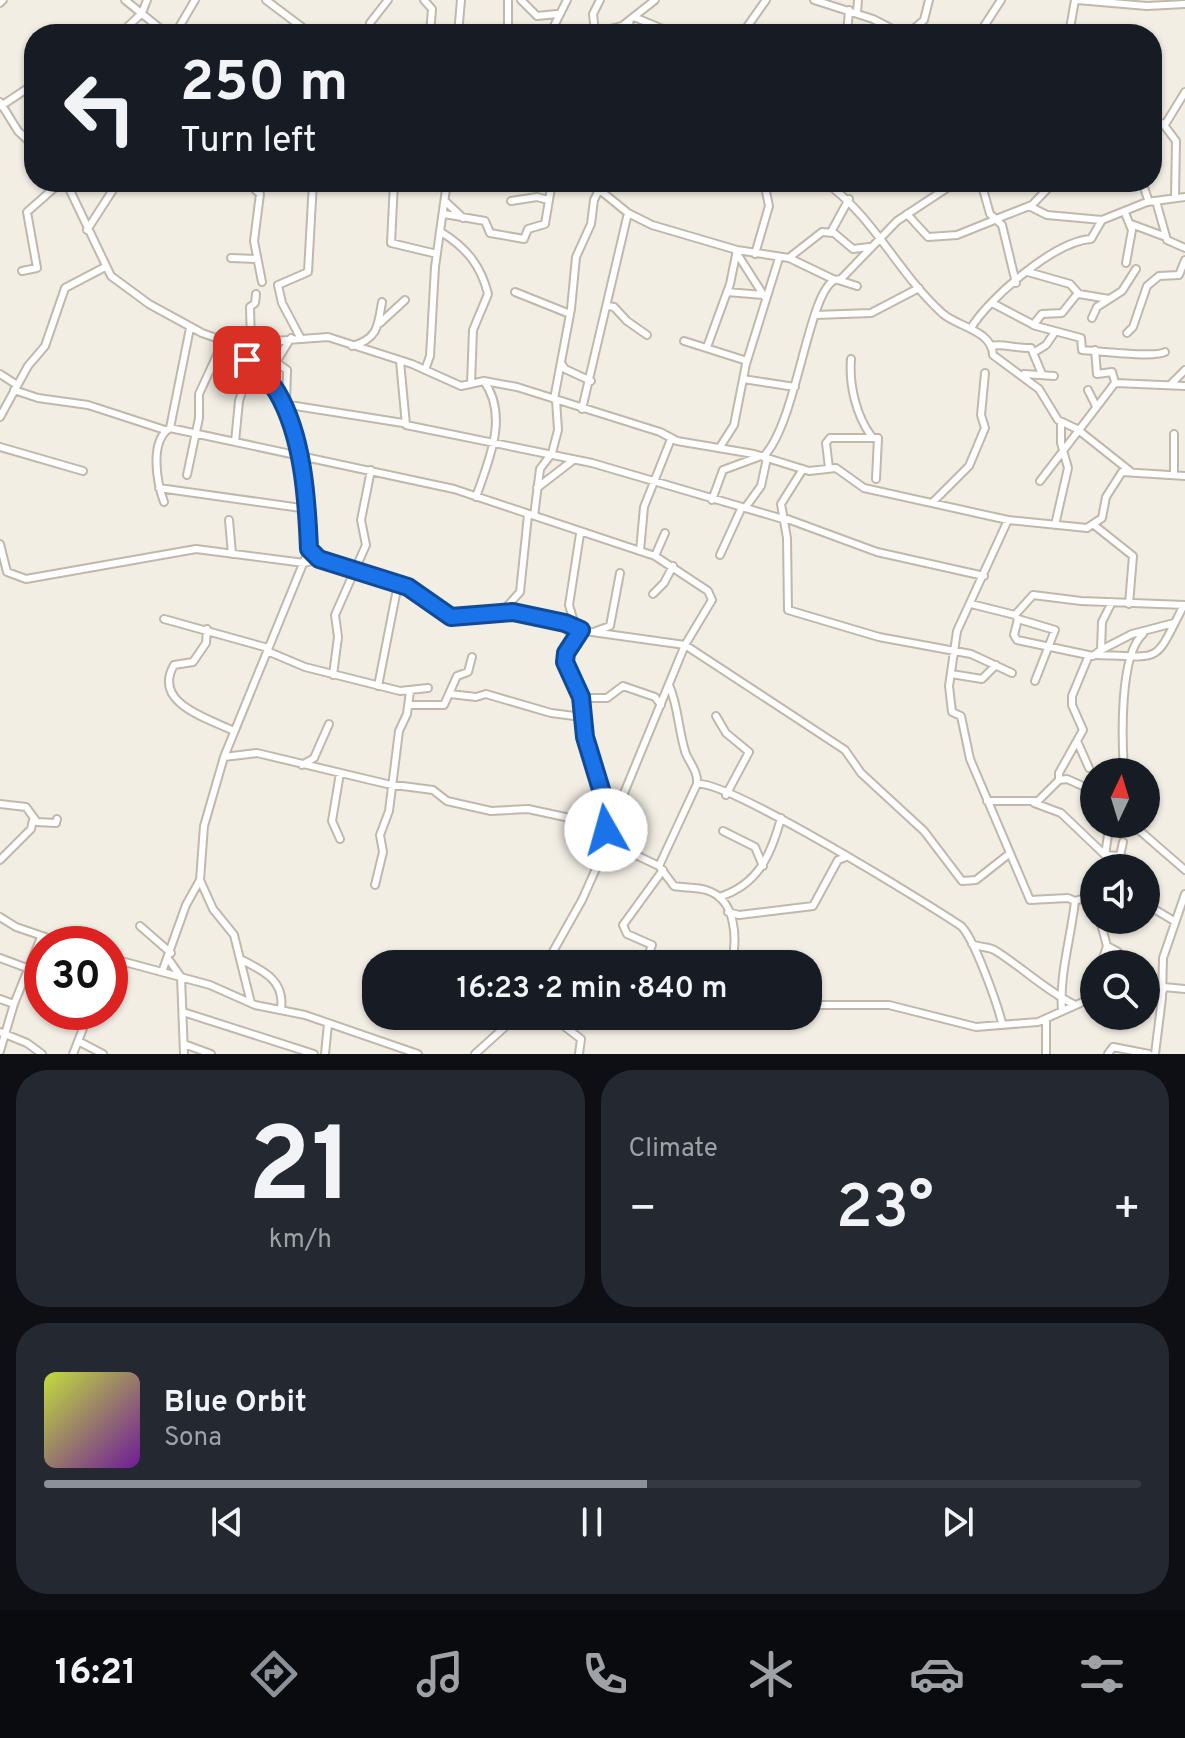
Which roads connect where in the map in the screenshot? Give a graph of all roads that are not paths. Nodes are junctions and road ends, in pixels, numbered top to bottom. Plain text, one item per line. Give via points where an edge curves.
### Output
1 (125, 0) edge
2 (147, 0) edge
3 (195, 0) edge
4 (266, 0) edge
5 (388, 0) edge
6 (424, 0) edge
7 (461, 0) edge
8 (508, 0) edge
9 (521, 0) edge
10 (567, 0) edge
11 (600, 0) edge
12 (655, 0) edge
13 (766, 0) edge
14 (814, 0) edge
15 (858, 0) edge
16 (929, 0) edge
17 (938, 0) edge
18 (1001, 0) edge
19 (1066, 1) edge
20 (1076, 1) edge
21 (1185, 4) edge
22 (853, 11) junction
23 (142, 13) junction
24 (557, 14) junction
25 (632, 19) junction
26 (130, 24) edge
27 (155, 24) edge
28 (181, 24) edge
29 (298, 24) edge
30 (370, 24) edge
31 (431, 24) edge
32 (459, 24) edge
33 (508, 24) edge
34 (554, 24) edge
35 (592, 24) edge
36 (618, 24) edge
37 (632, 24) edge
38 (646, 24) edge
39 (749, 24) edge
40 (850, 24) edge
41 (881, 24) edge
42 (919, 24) edge
43 (985, 24) edge
44 (1071, 24) edge
45 (24, 90) edge
46 (1185, 92) edge
47 (1, 104) edge
48 (1164, 125) joint
49 (24, 137) edge
50 (52, 192) edge
51 (69, 192) edge
52 (112, 192) edge
53 (259, 192) edge
54 (312, 192) edge
55 (394, 192) edge
56 (446, 192) edge
57 (550, 192) edge
58 (598, 192) edge
59 (603, 192) edge
60 (766, 192) edge
61 (840, 192) edge
62 (938, 192) edge
63 (984, 192) edge
64 (1044, 192) edge
65 (1148, 192) edge
66 (1185, 197) edge
67 (1175, 198) junction
68 (849, 199) junction
69 (548, 200) junction
70 (511, 201) dead end
71 (1153, 201) junction
72 (445, 202) junction
73 (1029, 206) junction
74 (628, 213) junction
75 (1125, 213) junction
76 (444, 214) junction
77 (907, 214) junction
78 (463, 218) junction
79 (997, 219) junction
80 (1102, 220) junction
81 (1131, 224) junction
82 (87, 230) junction
83 (441, 232) junction
84 (831, 232) junction
85 (881, 236) junction
86 (1166, 237) junction
87 (869, 247) junction
88 (1185, 248) edge
89 (736, 251) junction
90 (437, 254) junction
91 (755, 254) junction
92 (231, 258) dead end
93 (779, 258) junction
94 (789, 258) junction
95 (256, 259) junction
96 (1185, 260) edge
97 (1126, 263) dead end
98 (105, 267) junction
99 (1136, 269) dead end
100 (22, 271) dead end
101 (1028, 272) junction
102 (837, 280) junction
103 (262, 282) dead end
104 (1016, 283) junction
105 (857, 286) dead end
106 (919, 288) junction
107 (515, 292) dead end
108 (727, 292) junction
109 (1078, 293) junction
110 (256, 294) dead end
111 (765, 297) junction
112 (1109, 299) junction
113 (405, 300) dead end
114 (382, 302) dead end
115 (994, 304) junction
116 (608, 306) junction
117 (570, 314) junction
118 (815, 315) junction
119 (1092, 318) dead end
120 (380, 323) junction
121 (1033, 325) junction
122 (190, 328) junction
123 (971, 328) junction
124 (1055, 332) junction
125 (1127, 333) dead end
126 (647, 335) dead end
127 (296, 337) junction
128 (684, 341) dead end
129 (223, 342) junction
130 (251, 342) junction
131 (233, 344) junction
132 (352, 346) junction
133 (991, 346) junction
134 (707, 347) junction
135 (1095, 350) junction
136 (1165, 352) dead end
137 (1033, 353) junction
138 (851, 359) dead end
139 (747, 361) junction
140 (402, 362) junction
141 (561, 363) junction
142 (251, 364) junction
143 (425, 370) junction
144 (1185, 370) edge
145 (985, 373) dead end
146 (0, 374) edge
147 (1024, 374) junction
148 (1042, 374) junction
149 (1054, 376) dead end
150 (743, 379) junction
151 (484, 381) junction
152 (591, 381) junction
153 (1115, 383) junction
154 (471, 384) junction
155 (1171, 385) junction
156 (1185, 386) edge
157 (795, 387) junction
158 (16, 388) junction
159 (1088, 390) dead end
160 (555, 400) junction
161 (285, 404) junction
162 (1096, 406) junction
163 (582, 409) junction
164 (0, 417) edge
165 (1061, 422) junction
166 (403, 423) junction
167 (168, 429) junction
168 (1077, 429) junction
169 (1174, 434) dead end
170 (193, 436) junction
171 (872, 437) junction
172 (728, 438) junction
173 (671, 439) junction
174 (235, 442) junction
175 (492, 442) junction
176 (0, 447) edge
177 (718, 448) junction
178 (730, 449) junction
179 (1063, 449) junction
180 (551, 455) junction
181 (764, 457) junction
182 (298, 459) junction
183 (575, 460) junction
184 (829, 468) junction
185 (803, 469) junction
186 (371, 470) junction
187 (83, 471) dead end
188 (1130, 471) junction
189 (187, 475) dead end
190 (1174, 475) junction
191 (1185, 476) edge
192 (876, 479) dead end
193 (654, 481) junction
194 (1040, 481) dead end
195 (159, 488) junction
196 (537, 488) junction
197 (476, 497) junction
198 (712, 500) junction
199 (164, 502) dead end
200 (932, 503) junction
201 (744, 508) junction
202 (308, 509) junction
203 (531, 516) junction
204 (782, 518) junction
205 (229, 520) dead end
206 (1008, 520) junction
207 (1055, 525) junction
208 (1094, 525) junction
209 (665, 533) dead end
210 (580, 534) junction
211 (0, 544) edge
212 (309, 549) junction
213 (640, 551) junction
214 (232, 554) junction
215 (720, 555) dead end
216 (655, 556) junction
217 (319, 559) junction
218 (304, 563) junction
219 (673, 566) junction
220 (356, 570) junction
221 (620, 573) dead end
222 (984, 576) junction
223 (398, 584) junction
224 (653, 594) dead end
225 (1112, 602) junction
226 (971, 604) junction
227 (1129, 604) junction
228 (1184, 605) edge
229 (502, 612) junction
230 (1016, 617) junction
231 (164, 619) dead end
232 (1175, 623) junction
233 (578, 628) junction
234 (207, 629) junction
235 (595, 632) junction
236 (1143, 634) junction
237 (685, 645) junction
238 (1048, 649) junction
239 (268, 650) junction
240 (955, 652) junction
241 (1095, 654) junction
242 (472, 657) dead end
243 (1131, 658) junction
244 (996, 665) junction
245 (1012, 673) dead end
246 (951, 674) junction
247 (333, 675) junction
248 (1035, 681) dead end
249 (669, 685) junction
250 (378, 686) junction
251 (428, 688) dead end
252 (410, 691) junction
253 (450, 694) junction
254 (581, 698) junction
255 (409, 705) junction
256 (661, 705) junction
257 (716, 716) dead end
258 (582, 717) junction
259 (329, 724) dead end
260 (234, 731) junction
261 (1077, 741) junction
262 (224, 757) junction
263 (1085, 758) edge
264 (1123, 758) edge
265 (302, 765) junction
266 (340, 773) junction
267 (1059, 780) junction
268 (697, 784) junction
269 (1080, 784) edge
270 (393, 785) junction
271 (726, 795) junction
272 (987, 801) junction
273 (1032, 803) junction
274 (0, 804) edge
275 (603, 816) junction
276 (781, 818) junction
277 (57, 819) dead end
278 (33, 820) junction
279 (592, 824) junction
280 (723, 831) dead end
281 (608, 832) junction
282 (1148, 838) edge
283 (340, 839) dead end
284 (1123, 842) dead end
285 (1009, 854) junction
286 (1104, 854) edge
287 (1119, 854) edge
288 (846, 857) junction
289 (0, 860) edge
290 (763, 866) junction
291 (661, 868) junction
292 (1185, 870) edge
293 (200, 880) junction
294 (375, 885) dead end
295 (1185, 894) edge
296 (719, 897) junction
297 (1080, 899) edge
298 (1075, 901) junction
299 (728, 912) junction
300 (1160, 912) edge
301 (0, 917) edge
302 (1174, 921) junction
303 (140, 926) dead end
304 (24, 929) edge
305 (1104, 934) edge
306 (972, 944) junction
307 (1107, 946) junction
308 (554, 950) edge
309 (650, 950) edge
310 (734, 950) edge
311 (1106, 950) edge
312 (1114, 950) edge
313 (170, 957) junction
314 (0, 958) edge
315 (242, 960) junction
316 (128, 963) edge
317 (24, 967) edge
318 (162, 972) junction
319 (24, 976) edge
320 (181, 977) junction
321 (1163, 989) junction
322 (1185, 989) edge
323 (1160, 990) edge
324 (1061, 998) junction
325 (0, 999) edge
326 (1080, 1002) edge
327 (251, 1003) junction
328 (14, 1004) junction
329 (1073, 1004) junction
330 (822, 1005) edge
331 (281, 1009) junction
332 (1062, 1011) junction
333 (183, 1012) junction
334 (1046, 1019) junction
335 (1002, 1023) junction
336 (328, 1024) junction
337 (82, 1030) edge
338 (502, 1030) edge
339 (569, 1030) edge
340 (3, 1033) edge
341 (78, 1041) junction
342 (184, 1044) junction
343 (281, 1044) junction
344 (0, 1051) edge
345 (42, 1054) edge
346 (73, 1054) edge
347 (103, 1054) edge
348 (184, 1054) edge
349 (211, 1054) edge
350 (287, 1054) edge
351 (314, 1054) edge
352 (325, 1054) edge
353 (418, 1054) edge
354 (475, 1054) edge
355 (579, 1054) edge
356 (1046, 1054) edge
357 (1108, 1054) edge
358 (1149, 1054) edge
359 (1155, 1054) edge

1 - 23 street
2 - 23 street
3 - 28 street
4 - 29 street
5 - 30 street
6 - 31 street via 432,9
7 - 32 street
8 - 33 street
9 - 24 street via 537,16
10 - 24 street
11 - 35 street
12 - 25 street
13 - 39 street
14 - 22 street
15 - 22 street
16 - 17 street
16 - 42 street
18 - 43 street
19 - 20 street
20 - 21 street
20 - 44 street
22 - 40 street
22 - 41 street
23 - 26 street
23 - 27 street
24 - 34 street
25 - 36 street
25 - 37 street
25 - 38 street
45 - 47 street
46 - 48 street
47 - 49 street
48 - 67 street via 1176,141
50 - 100 street via 27,212 37,268
51 - 82 street
52 - 82 street
53 - 95 street
54 - 127 street via 308,272 278,285
55 - 90 street via 391,243
56 - 72 street
57 - 69 street
58 - 117 street via 576,257
59 - 74 street
60 - 91 street via 769,206
61 - 68 street
62 - 77 street
63 - 79 street via 990,214
64 - 73 street
65 - 71 street
66 - 67 street
67 - 71 street
68 - 84 street
68 - 85 street
69 - 70 street
69 - 78 street via 545,224 528,229 524,239 492,234 485,221
71 - 75 street
71 - 86 street
72 - 76 street
72 - 78 street
73 - 79 street
73 - 80 street via 1047,215
74 - 89 street
74 - 116 street
75 - 80 street
75 - 81 street
76 - 78 street
76 - 83 street
77 - 79 street via 928,237 957,235
77 - 85 street
79 - 104 street
80 - 101 street via 1091,239 1058,248
81 - 86 street
81 - 97 street
82 - 98 street
83 - 90 street
83 - 154 street via 479,267 488,294 473,330
84 - 87 street via 853,249
84 - 94 street via 818,233
85 - 87 street
85 - 106 street
86 - 88 street via 1170,244
87 - 102 street
89 - 91 street
89 - 108 street
89 - 111 street
90 - 143 street
91 - 93 street
92 - 95 street
93 - 94 street
93 - 111 street
94 - 102 street
95 - 103 street
96 - 125 street via 1179,275 1159,276 1147,286
98 - 122 street via 122,286
98 - 158 street via 65,288 45,346
99 - 112 street via 1122,291
101 - 104 street
101 - 109 street via 1070,284
102 - 105 street
102 - 118 street via 828,284
104 - 115 street via 999,293
106 - 118 street via 871,313
106 - 123 street via 947,317
107 - 117 street
108 - 111 street
108 - 134 street
109 - 112 street
109 - 121 street via 1062,313 1042,314
110 - 130 street via 250,306
111 - 139 street
112 - 119 street
113 - 120 street
114 - 120 street
115 - 121 street
115 - 123 street
116 - 126 street
116 - 152 street
117 - 141 street
118 - 157 street
120 - 132 street via 369,340
121 - 124 street
122 - 129 street
122 - 167 street
123 - 133 street
124 - 135 street via 1081,338 1082,350
124 - 137 street
127 - 130 street
127 - 132 street via 328,337
127 - 161 street via 276,362 287,370
128 - 134 street
129 - 131 street
129 - 170 street via 199,394
130 - 131 street
131 - 142 street
132 - 140 street
133 - 137 street via 1031,348
133 - 147 street via 993,355
134 - 139 street
135 - 136 street via 1146,356
135 - 153 street via 1097,374 1112,372
137 - 148 street
138 - 171 street via 853,392
139 - 150 street
140 - 143 street
140 - 166 street
141 - 152 street
141 - 160 street
142 - 161 street
142 - 174 street via 240,394
143 - 154 street via 461,386
144 - 155 street
145 - 200 street via 985,428 969,466
146 - 158 street
147 - 148 street
147 - 165 street
148 - 149 street
150 - 157 street
150 - 172 street
151 - 154 street
151 - 160 street
151 - 175 street via 496,402
152 - 163 street
153 - 155 street
153 - 162 street
155 - 156 street
157 - 181 street via 780,436
158 - 164 street
158 - 167 street
159 - 162 street
160 - 163 street
160 - 180 street via 558,430
161 - 166 street
161 - 182 street
162 - 168 street
163 - 173 street
165 - 168 street
165 - 179 street
166 - 175 street
167 - 170 street
167 - 195 street via 156,466
168 - 179 street
168 - 188 street
169 - 190 street
170 - 174 street
170 - 189 street
171 - 184 street via 830,438
171 - 192 street via 878,438
172 - 177 street
172 - 178 street
173 - 177 street
173 - 193 street
174 - 182 street
175 - 180 street
175 - 197 street
176 - 187 street
177 - 178 street
178 - 181 street
179 - 194 street
179 - 207 street via 1068,468
180 - 183 street
180 - 196 street via 542,464
181 - 185 street
181 - 198 street via 723,470
181 - 201 street via 761,486
182 - 186 street
182 - 202 street
183 - 193 street
183 - 196 street
184 - 185 street
184 - 200 street via 864,488
185 - 204 street via 781,504
186 - 197 street
186 - 220 street via 361,520 367,541
188 - 190 street
188 - 208 street via 1115,481 1102,518
190 - 191 street
193 - 198 street
193 - 213 street via 640,525
195 - 199 street
195 - 202 street
196 - 203 street
197 - 203 street
198 - 201 street
200 - 206 street
201 - 204 street
201 - 215 street
202 - 212 street
203 - 210 street
203 - 229 street via 520,592
204 - 222 street via 877,552
204 - 240 street via 787,538 785,602 790,613
205 - 214 street
206 - 207 street
206 - 222 street
207 - 208 street
208 - 227 street via 1133,556
209 - 216 street
210 - 213 street
210 - 233 street via 569,605
211 - 214 street via 7,572 26,579 181,551
212 - 217 street
212 - 218 street
213 - 216 street
214 - 218 street
216 - 219 street
217 - 218 street
217 - 220 street
218 - 239 street
219 - 224 street
219 - 237 street via 713,598
220 - 223 street
220 - 247 street via 335,615
221 - 235 street via 610,626
222 - 226 street
223 - 229 street via 451,617
223 - 250 street
225 - 227 street
225 - 230 street via 1033,595
225 - 241 street
226 - 230 street
226 - 240 street via 957,631
227 - 228 street
228 - 232 street
229 - 233 street
230 - 238 street via 1017,640
230 - 238 street via 1055,630
231 - 234 street
232 - 236 street
232 - 243 street via 1164,648
233 - 235 street
233 - 254 street via 565,658
234 - 239 street
234 - 260 street via 206,643 193,662 174,665 167,677 169,691 177,702
235 - 237 street
236 - 241 street via 1132,634
236 - 243 street via 1134,641
237 - 249 street
237 - 285 street via 845,750 861,773 924,831 962,881 976,880
238 - 241 street
238 - 248 street
239 - 247 street
239 - 260 street
240 - 244 street
240 - 246 street
241 - 243 street
241 - 261 street via 1072,696 1083,727
242 - 253 street via 468,672 457,676
243 - 264 street via 1121,729
244 - 245 street
244 - 246 street via 982,679
246 - 272 street via 952,712 961,716
247 - 250 street
249 - 256 street
249 - 268 street
250 - 252 street
251 - 252 street
252 - 255 street
253 - 255 street via 440,707
253 - 258 street via 486,694
254 - 256 street via 607,698 623,686 653,696
254 - 258 street
255 - 270 street via 399,731
256 - 281 street
257 - 271 street via 726,733 749,752
258 - 275 street via 603,796
259 - 265 street via 314,758
260 - 262 street
261 - 263 street
261 - 267 street
262 - 265 street via 257,753
262 - 293 street via 204,826
265 - 266 street
266 - 270 street
266 - 283 street via 332,821
267 - 269 street
267 - 273 street
268 - 271 street
268 - 291 street
270 - 279 street via 437,791 447,801 491,811 541,811
270 - 294 street
271 - 276 street
272 - 273 street
272 - 285 street
273 - 286 street via 1061,813
274 - 278 street via 26,807
275 - 279 street
275 - 281 street
276 - 288 street
276 - 290 street
277 - 278 street
278 - 289 street via 29,832
279 - 281 street
280 - 290 street via 755,847
281 - 291 street
281 - 308 street via 582,900
282 - 292 street
284 - 287 street
285 - 298 street via 1030,900
288 - 299 street via 838,860 813,906
288 - 306 street via 961,926
290 - 296 street via 736,892
291 - 296 street via 674,886
291 - 309 street via 622,928 652,945
293 - 313 street via 183,912
293 - 315 street via 213,909 234,935
295 - 302 street
296 - 299 street
297 - 298 street
298 - 324 street
299 - 310 street
300 - 302 street
301 - 304 street
302 - 321 street via 1163,958
303 - 313 street
305 - 307 street
306 - 324 street via 993,948
306 - 335 street
307 - 311 street
307 - 312 street
313 - 318 street
313 - 320 street
314 - 317 street
315 - 327 street
315 - 331 street via 273,977
316 - 318 street
318 - 320 street
319 - 328 street
320 - 327 street
320 - 333 street
321 - 322 street
321 - 323 street
321 - 359 street
324 - 329 street
324 - 332 street
325 - 328 street
326 - 329 street
327 - 331 street
328 - 340 street
329 - 332 street
330 - 335 street via 875,1003 964,1026
331 - 336 street
332 - 334 street
333 - 342 street
333 - 343 street
334 - 335 street
334 - 356 street
336 - 352 street
336 - 353 street
337 - 341 street
338 - 354 street
339 - 355 street via 581,1039
340 - 344 street
340 - 345 street
341 - 346 street
341 - 347 street
342 - 348 street
342 - 349 street
343 - 350 street
343 - 351 street
357 - 358 street via 1113,1047

